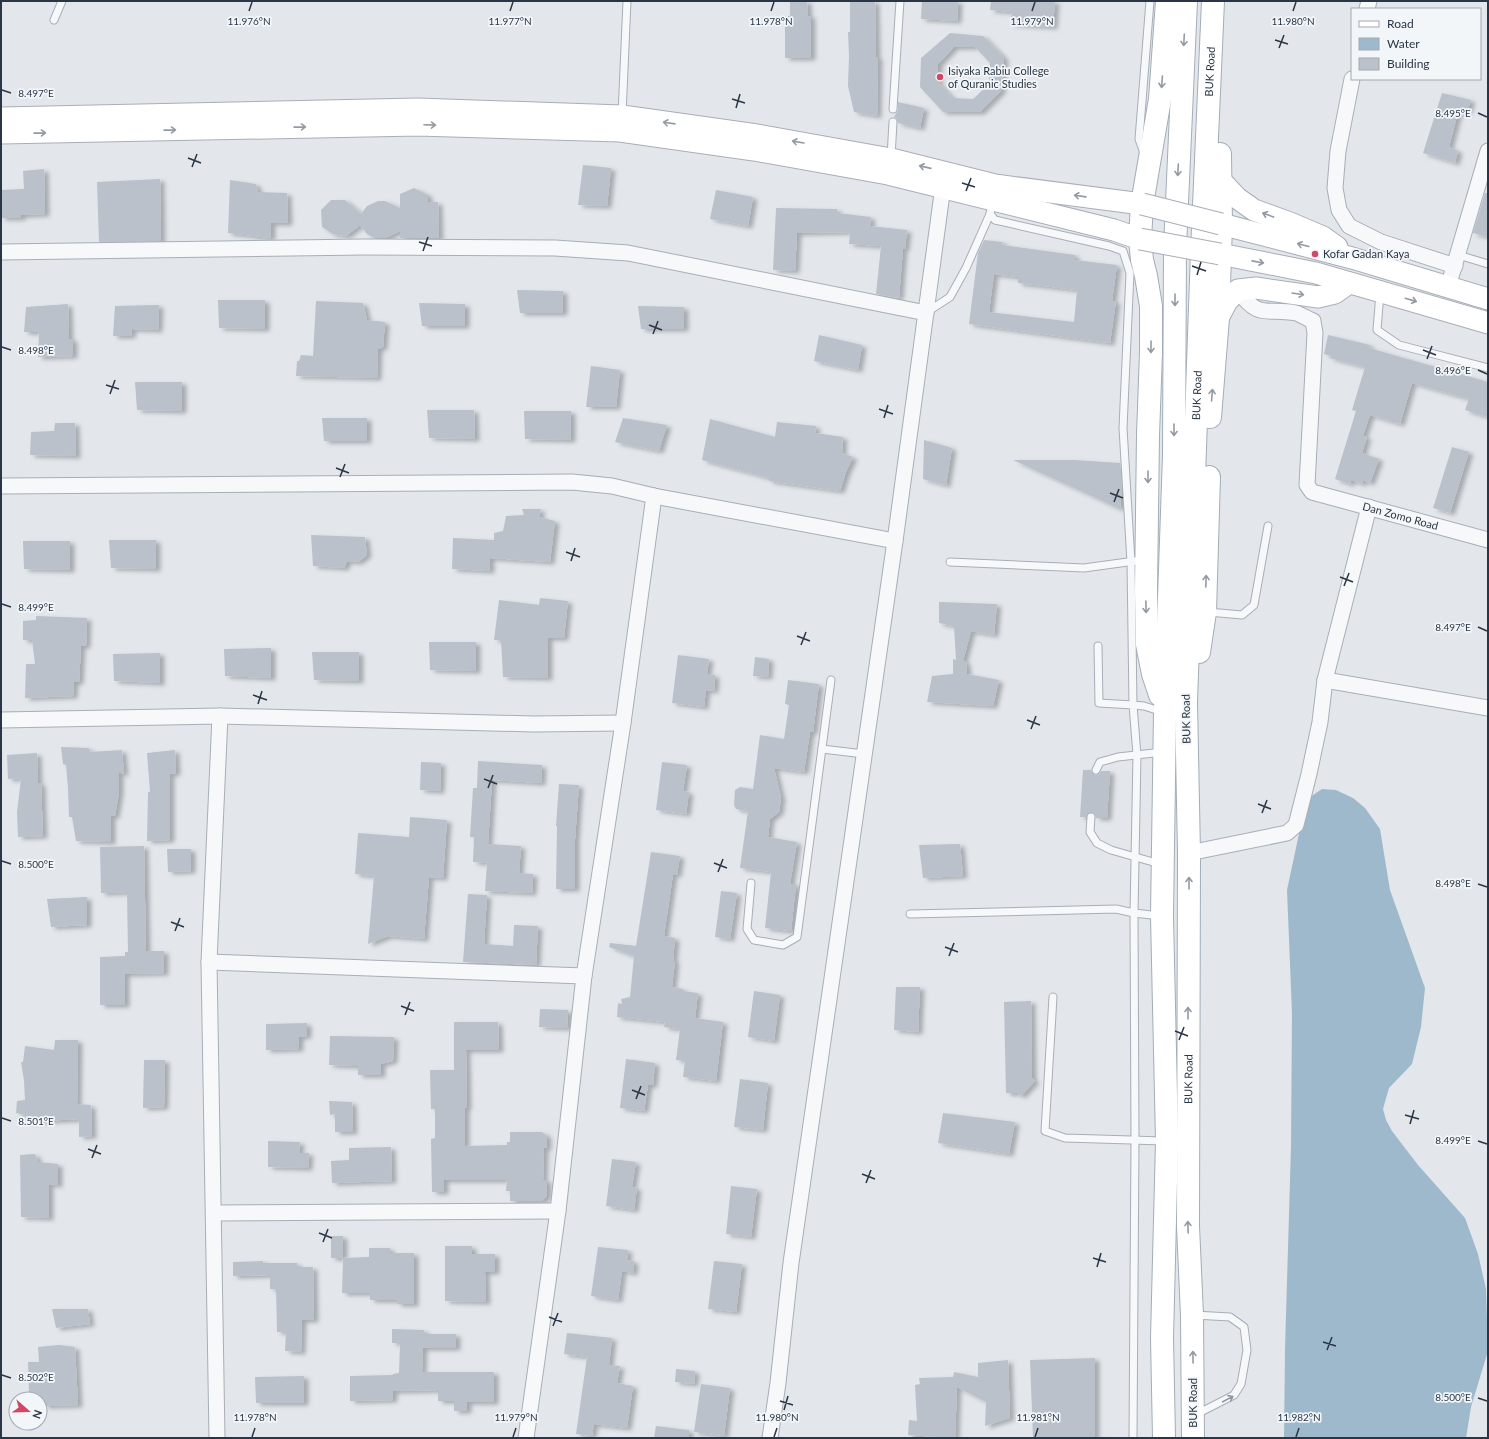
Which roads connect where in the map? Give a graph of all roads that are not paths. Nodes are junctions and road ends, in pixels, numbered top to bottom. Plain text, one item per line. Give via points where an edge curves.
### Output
1 (62, 1) edge
2 (627, 1) edge
3 (900, 1) edge
4 (1150, 1) edge
5 (1167, 1) edge
6 (1186, 1) edge
7 (1213, 1) edge
8 (1222, 1) edge
9 (54, 20) dead end
10 (1352, 80) edge
11 (893, 109) dead end
12 (1, 118) edge
13 (893, 122) dead end
14 (70, 124) junction
15 (621, 124) junction
16 (1, 133) edge
17 (1488, 154) edge
18 (891, 159) junction
19 (1148, 165) junction
20 (944, 180) junction
21 (1221, 181) junction
22 (1142, 204) junction
23 (991, 207) junction
24 (1221, 224) junction
25 (1140, 239) junction
26 (1, 252) edge
27 (1220, 254) junction
28 (1352, 258) junction
29 (1456, 261) junction
30 (1488, 264) edge
31 (1349, 283) junction
32 (1448, 287) junction
33 (1238, 290) junction
34 (1380, 291) junction
35 (1488, 299) edge
36 (926, 313) junction
37 (1218, 318) junction
38 (1488, 323) edge
39 (1488, 368) edge
40 (1, 486) edge
41 (654, 496) junction
42 (1369, 507) junction
43 (1268, 526) dead end
44 (1488, 540) edge
45 (896, 541) junction
46 (1139, 560) junction
47 (950, 562) dead end
48 (1205, 612) junction
49 (1098, 646) dead end
50 (831, 680) dead end
51 (1325, 680) junction
52 (1186, 702) junction
53 (1133, 705) junction
54 (1488, 708) edge
55 (1165, 712) junction
56 (220, 716) junction
57 (1, 720) edge
58 (623, 723) junction
59 (822, 749) junction
60 (1165, 752) junction
61 (864, 754) junction
62 (1137, 755) junction
63 (1096, 770) dead end
64 (1091, 817) dead end
65 (1189, 852) junction
66 (1134, 857) junction
67 (1164, 865) junction
68 (751, 883) dead end
69 (1134, 913) junction
70 (910, 914) dead end
71 (1162, 916) junction
72 (209, 962) junction
73 (584, 976) junction
74 (1053, 997) dead end
75 (1135, 1140) junction
76 (1167, 1141) junction
77 (558, 1211) junction
78 (214, 1213) junction
79 (1192, 1315) junction
80 (1193, 1416) junction
81 (217, 1438) edge
82 (526, 1438) edge
83 (770, 1438) edge
84 (1133, 1438) edge
85 (1164, 1438) edge
86 (1193, 1438) edge

1 - 9 lane
2 - 15 lane
3 - 11 lane
4 - 19 lane via 1139,139
5 -> 19 main road via 1160,99
6 -> 55 main road, BUK Road via 1175,247 1174,455
7 - 52 main road, BUK Road
8 - 21 main road
10 - 29 street via 1338,151 1335,188 1339,210 1349,226 1380,242
12 - 14 main road
13 - 18 lane
14 - 15 main road via 418,109
16 -> 14 main road
18 -> 15 main road via 757,135
15 - 20 main road via 888,174
17 - 29 street
20 -> 18 main road
19 - 22 main road
22 -> 20 main road
20 - 23 main road
20 - 36 street
21 - 24 main road
28 -> 21 main road via 1323,237 1254,210 1237,198
22 - 24 main road, bridge
22 - 25 main road
23 - 25 main road via 1114,230
23 - 36 lane via 966,268 950,296
23 - 46 lane via 995,220 1123,251 1130,273 1123,428
24 - 27 main road
28 -> 24 main road
25 - 27 main road, bridge
25 -> 46 main road via 1151,306 1151,352
26 - 36 street via 364,247 555,248 628,253
27 -> 31 main road via 1316,273
27 - 37 main road
28 - 32 main road
29 - 30 lane
29 - 32 street
33 -> 31 main road via 1256,288 1318,297 1334,293
31 - 34 main road
32 - 35 main road
33 - 37 main road via 1227,301
33 - 42 street, Dan Zomo Road via 1246,302 1258,310 1297,313 1313,322 1315,333 1307,485 1312,492
34 -> 38 main road
34 - 39 lane via 1377,330 1383,335 1399,346
36 - 45 street
48 -> 37 main road via 1210,422
40 - 41 street via 572,482 612,486
41 - 45 street
41 - 58 street
42 - 44 street, Dan Zomo Road
42 - 51 street
43 - 48 lane via 1254,604 1242,615
45 - 61 street
46 - 47 lane via 1084,568
46 - 53 lane
46 -> 55 main road via 1147,644
48 - 52 main road via 1197,666
49 - 53 lane via 1099,703
50 - 59 lane
51 - 54 street
51 - 65 street via 1310,774 1294,828 1287,833
52 - 65 main road, BUK Road
53 - 55 lane
53 - 62 lane
55 - 60 main road, BUK Road
56 - 57 street
56 - 58 street via 533,724
56 - 72 street
58 - 73 street
59 - 61 lane
59 - 68 lane via 797,937 783,945 754,940 747,929
60 - 62 lane
60 - 67 main road, BUK Road
61 - 83 street via 790,1263
62 - 63 lane via 1100,762
62 - 66 lane
64 - 66 lane via 1090,832 1097,843
79 -> 65 main road, BUK Road via 1188,1226
66 - 67 lane
66 - 69 lane
67 - 71 main road, BUK Road
69 - 70 lane via 1116,909
69 - 71 lane
69 - 75 lane
71 - 76 main road, BUK Road
72 - 73 street
72 - 78 street
73 - 77 street
74 - 75 lane via 1045,1131 1065,1138
75 - 76 lane
75 - 84 lane
76 - 85 main road, BUK Road via 1162,1338
77 - 78 street
77 - 82 street
78 - 81 street
80 -> 79 main road, BUK Road
80 -> 79 lane via 1234,1396 1241,1384 1247,1350 1244,1327 1230,1317
80 - 86 main road, BUK Road

